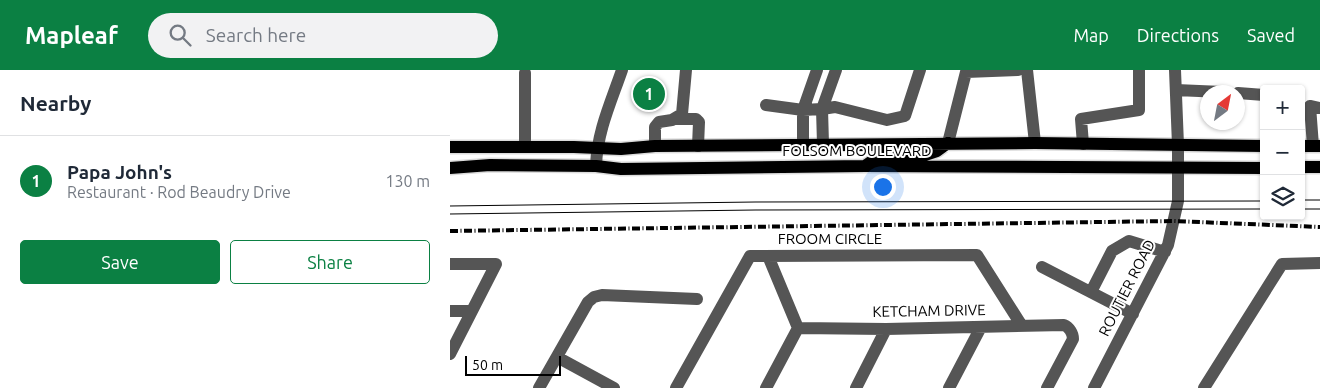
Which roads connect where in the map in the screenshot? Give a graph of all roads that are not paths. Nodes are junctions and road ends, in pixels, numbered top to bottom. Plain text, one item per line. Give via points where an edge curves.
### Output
1 (622, 70) edge
2 (686, 70) edge
3 (817, 70) edge
4 (836, 70) edge
5 (920, 70) edge
6 (1018, 70) edge
7 (1027, 70) edge
8 (1139, 70) edge
9 (1175, 70) edge
10 (526, 73) dead end
11 (1176, 90) junction
12 (1200, 91) edge
13 (1245, 94) edge
14 (1260, 95) edge
15 (766, 105) dead end
16 (1320, 108) edge
17 (822, 109) junction
18 (803, 110) junction
19 (674, 119) junction
20 (948, 143) junction
21 (1035, 143) junction
22 (803, 144) junction
23 (823, 144) junction
24 (1082, 144) junction
25 (1178, 144) junction
26 (655, 146) junction
27 (698, 146) junction
28 (1260, 146) edge
29 (1311, 146) edge
30 (450, 147) edge
31 (525, 147) junction
32 (597, 148) junction
33 (596, 166) junction
34 (865, 166) junction
35 (1305, 167) edge
36 (1320, 167) edge
37 (450, 168) edge
38 (1178, 168) junction
39 (1260, 168) edge
40 (1165, 252) junction
41 (768, 256) junction
42 (1320, 263) edge
43 (450, 264) edge
44 (1042, 267) dead end
45 (1091, 292) junction
46 (697, 299) dead end
47 (450, 311) edge
48 (472, 311) junction
49 (1132, 314) junction
50 (1022, 326) junction
51 (981, 327) junction
52 (798, 328) junction
53 (886, 329) junction
54 (450, 354) edge
55 (557, 358) junction
56 (540, 388) edge
57 (614, 388) edge
58 (676, 388) edge
59 (766, 388) edge
60 (856, 388) edge
61 (948, 388) edge
62 (1047, 388) edge
63 (1095, 388) edge
64 (1204, 388) edge

1 - 32 street
2 - 19 street via 682,114
3 - 18 street
4 - 17 street
5 - 17 street via 905,116 887,120 835,107
6 - 20 street via 966,72
7 - 21 street
8 - 24 street via 1139,110 1081,119
9 - 11 street, ROUTIER ROAD
10 - 31 street
11 - 12 street
11 - 25 street, ROUTIER ROAD
13 - 14 street
15 - 18 street
16 - 29 street via 1310,106
17 - 18 street
17 - 23 street
18 - 22 street
19 - 26 street via 659,122 655,127
19 - 27 street via 696,119 699,122
20 - 21 main road, FOLSOM BOULEVARD
20 - 23 main road, FOLSOM BOULEVARD
20 - 34 main road via 925,156 878,157
21 - 24 main road, FOLSOM BOULEVARD
22 - 23 main road, FOLSOM BOULEVARD
22 - 27 main road, FOLSOM BOULEVARD
24 - 25 main road, FOLSOM BOULEVARD
25 - 28 main road, FOLSOM BOULEVARD
25 - 38 street, ROUTIER ROAD
26 - 27 main road, FOLSOM BOULEVARD
26 - 32 main road, FOLSOM BOULEVARD
30 - 31 main road, FOLSOM BOULEVARD
31 - 32 main road, FOLSOM BOULEVARD
32 - 33 street
33 - 34 main road, FOLSOM BOULEVARD via 621,169
33 - 37 main road, FOLSOM BOULEVARD
34 - 38 main road, FOLSOM BOULEVARD
35 - 36 main road
38 - 39 main road, FOLSOM BOULEVARD
38 - 40 street, ROUTIER ROAD via 1177,209
40 - 45 street via 1129,241 1112,252
40 - 49 street, ROUTIER ROAD
41 - 50 street, FROOM CIRCLE via 977,255
41 - 52 street
41 - 58 street, FROOM CIRCLE via 750,256
42 - 64 street via 1282,264
43 - 48 street via 496,264
44 - 45 street
45 - 49 street
46 - 55 street via 594,297 588,302
47 - 48 street
48 - 54 street
49 - 63 street, ROUTIER ROAD
50 - 51 street, KETCHAM DRIVE
50 - 62 street, KETCHAM DRIVE via 1064,325 1073,335
51 - 53 street, KETCHAM DRIVE
51 - 61 street
52 - 53 street, KETCHAM DRIVE
52 - 59 street
53 - 60 street
55 - 56 street
55 - 57 street

